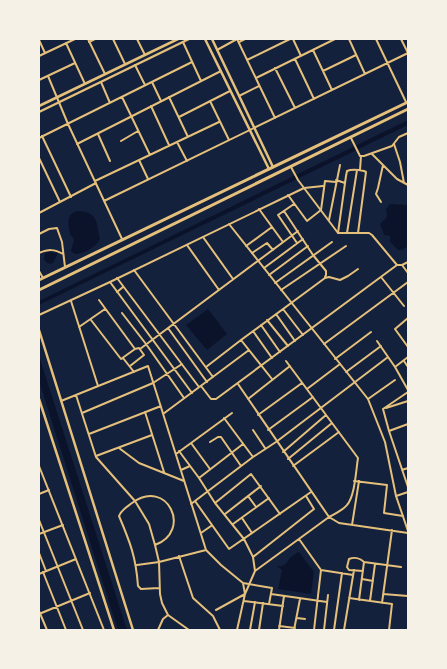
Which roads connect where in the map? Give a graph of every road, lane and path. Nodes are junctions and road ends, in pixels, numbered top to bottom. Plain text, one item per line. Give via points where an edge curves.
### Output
1 (75, 39) edge
2 (88, 39) edge
3 (96, 39) edge
4 (113, 39) edge
5 (137, 39) edge
6 (178, 39) edge
7 (189, 39) edge
8 (205, 39) edge
9 (212, 39) edge
10 (237, 39) edge
11 (245, 39) edge
12 (292, 39) edge
13 (335, 39) edge
14 (349, 39) edge
15 (376, 39) edge
16 (401, 39) edge
17 (39, 40) edge
18 (285, 40) edge
19 (332, 40) edge
20 (89, 42) junction
21 (182, 42) junction
22 (239, 42) junction
23 (66, 43) junction
24 (217, 50) junction
25 (313, 50) junction
26 (45, 53) junction
27 (408, 53) edge
28 (145, 55) junction
29 (356, 55) junction
30 (39, 56) edge
31 (301, 56) junction
32 (295, 59) junction
33 (247, 60) junction
34 (192, 62) junction
35 (75, 63) junction
36 (387, 63) junction
37 (126, 64) junction
38 (135, 65) junction
39 (276, 68) junction
40 (221, 71) junction
41 (323, 71) junction
42 (105, 74) junction
43 (365, 74) junction
44 (48, 76) junction
45 (256, 78) junction
46 (39, 79) edge
47 (201, 81) junction
48 (101, 82) junction
49 (152, 82) junction
50 (85, 84) junction
51 (145, 86) junction
52 (259, 86) junction
53 (332, 90) junction
54 (230, 91) junction
55 (239, 96) junction
56 (57, 97) junction
57 (122, 97) junction
58 (169, 97) junction
59 (314, 99) junction
60 (210, 101) junction
61 (59, 102) junction
62 (161, 102) junction
63 (407, 102) edge
64 (110, 103) junction
65 (39, 106) edge
66 (151, 106) junction
67 (295, 108) junction
68 (408, 109) edge
69 (39, 112) edge
70 (131, 116) junction
71 (179, 117) junction
72 (275, 118) junction
73 (220, 122) junction
74 (68, 124) junction
75 (255, 128) junction
76 (250, 130) junction
77 (138, 131) junction
78 (408, 133) edge
79 (98, 134) junction
80 (42, 136) junction
81 (188, 137) junction
82 (39, 138) edge
83 (350, 138) junction
84 (229, 140) junction
85 (121, 141) dead end
86 (177, 142) junction
87 (78, 144) junction
88 (394, 144) junction
89 (169, 146) junction
90 (372, 154) junction
91 (150, 155) junction
92 (360, 155) junction
93 (39, 158) edge
94 (139, 160) junction
95 (110, 161) dead end
96 (187, 161) junction
97 (340, 165) dead end
98 (383, 165) junction
99 (273, 167) junction
100 (291, 167) junction
101 (269, 169) junction
102 (359, 170) junction
103 (148, 180) junction
104 (336, 181) junction
105 (96, 182) junction
106 (345, 183) junction
107 (404, 183) junction
108 (408, 184) edge
109 (323, 186) junction
110 (304, 188) junction
111 (288, 195) junction
112 (71, 197) junction
113 (104, 201) junction
114 (60, 202) junction
115 (381, 202) dead end
116 (295, 204) junction
117 (259, 209) junction
118 (321, 210) junction
119 (284, 211) junction
120 (39, 212) edge
121 (329, 220) junction
122 (229, 224) junction
123 (272, 226) junction
124 (298, 230) junction
125 (338, 233) junction
126 (347, 233) junction
127 (358, 233) junction
128 (39, 234) edge
129 (292, 235) junction
130 (203, 237) junction
131 (302, 239) junction
132 (123, 240) junction
133 (283, 242) junction
134 (332, 242) dead end
135 (297, 243) junction
136 (187, 245) junction
137 (246, 246) junction
138 (308, 246) junction
139 (346, 246) dead end
140 (273, 250) junction
141 (39, 253) edge
142 (252, 253) junction
143 (63, 254) junction
144 (313, 256) junction
145 (258, 261) junction
146 (408, 262) edge
147 (320, 263) junction
148 (397, 265) junction
149 (402, 265) junction
150 (65, 268) junction
151 (264, 268) junction
152 (358, 269) dead end
153 (134, 270) junction
154 (39, 271) edge
155 (408, 273) edge
156 (269, 275) junction
157 (381, 277) junction
158 (43, 278) junction
159 (117, 278) junction
160 (325, 278) junction
161 (233, 279) junction
162 (39, 280) edge
163 (110, 282) junction
164 (408, 282) edge
165 (275, 283) junction
166 (123, 287) junction
167 (39, 290) edge
168 (219, 290) junction
169 (281, 290) junction
170 (117, 292) junction
171 (393, 293) junction
172 (99, 300) dead end
173 (71, 301) junction
174 (291, 302) junction
175 (404, 306) dead end
176 (283, 308) junction
177 (106, 309) junction
178 (122, 313) dead end
179 (276, 314) junction
180 (39, 315) edge
181 (408, 318) edge
182 (91, 320) junction
183 (267, 320) junction
184 (174, 324) junction
185 (261, 325) junction
186 (79, 327) junction
187 (168, 328) junction
188 (312, 329) junction
189 (39, 330) edge
190 (253, 331) junction
191 (372, 332) dead end
192 (160, 334) junction
193 (303, 335) junction
194 (152, 340) junction
195 (241, 340) junction
196 (295, 341) junction
197 (377, 341) dead end
198 (146, 344) junction
199 (324, 344) junction
200 (288, 346) junction
201 (381, 346) junction
202 (408, 347) edge
203 (135, 349) junction
204 (140, 349) junction
205 (249, 350) junction
206 (280, 352) junction
207 (388, 357) junction
208 (408, 357) edge
209 (123, 358) junction
210 (272, 358) junction
211 (335, 359) junction
212 (286, 361) dead end
213 (404, 361) junction
214 (182, 364) junction
215 (340, 364) junction
216 (261, 365) junction
217 (130, 366) junction
218 (290, 366) junction
219 (395, 367) junction
220 (408, 367) edge
221 (206, 368) junction
222 (175, 369) junction
223 (134, 372) junction
224 (346, 372) junction
225 (168, 375) junction
226 (213, 377) junction
227 (272, 379) junction
228 (395, 380) dead end
229 (206, 382) junction
230 (153, 383) junction
231 (302, 383) junction
232 (355, 383) junction
233 (238, 384) junction
234 (98, 386) junction
235 (200, 386) junction
236 (307, 389) junction
237 (408, 391) edge
238 (192, 393) junction
239 (76, 395) junction
240 (313, 397) junction
241 (184, 398) junction
242 (39, 399) edge
243 (248, 399) junction
244 (368, 399) junction
245 (408, 401) edge
246 (61, 402) junction
247 (161, 406) junction
248 (320, 408) junction
249 (383, 409) junction
250 (145, 412) junction
251 (82, 413) junction
252 (232, 413) dead end
253 (163, 414) junction
254 (258, 415) junction
255 (326, 415) junction
256 (224, 418) junction
257 (332, 423) junction
258 (408, 424) edge
259 (253, 430) dead end
260 (268, 430) junction
261 (389, 431) junction
262 (339, 432) junction
263 (89, 434) junction
264 (152, 435) junction
265 (210, 442) dead end
266 (276, 442) junction
267 (191, 443) junction
268 (243, 444) junction
269 (119, 448) junction
270 (265, 448) junction
271 (179, 451) junction
272 (283, 452) junction
273 (231, 453) junction
274 (176, 454) junction
275 (96, 456) junction
276 (253, 457) junction
277 (288, 459) junction
278 (39, 466) edge
279 (190, 466) junction
280 (241, 466) junction
281 (293, 466) junction
282 (408, 468) edge
283 (210, 469) junction
284 (181, 470) junction
285 (402, 470) junction
286 (164, 472) junction
287 (199, 478) junction
288 (184, 481) junction
289 (354, 481) junction
290 (359, 481) junction
291 (261, 486) junction
292 (408, 488) edge
293 (49, 490) junction
294 (208, 492) junction
295 (311, 492) junction
296 (408, 492) edge
297 (39, 494) edge
298 (248, 496) junction
299 (306, 496) junction
300 (396, 496) junction
301 (269, 498) junction
302 (135, 501) junction
303 (195, 501) junction
304 (215, 502) junction
305 (192, 504) junction
306 (256, 507) junction
307 (225, 514) junction
308 (280, 514) junction
309 (403, 516) junction
310 (329, 517) junction
311 (242, 518) junction
312 (39, 520) edge
313 (408, 520) edge
314 (404, 521) junction
315 (352, 524) junction
316 (63, 525) junction
317 (233, 525) junction
318 (211, 526) junction
319 (392, 530) junction
320 (44, 532) junction
321 (252, 532) junction
322 (408, 532) edge
323 (201, 533) junction
324 (39, 534) edge
325 (244, 539) junction
326 (299, 539) junction
327 (155, 545) junction
328 (206, 550) junction
329 (39, 553) edge
330 (179, 556) junction
331 (253, 557) junction
332 (76, 559) junction
333 (159, 562) junction
334 (364, 562) junction
335 (375, 564) junction
336 (136, 565) junction
337 (387, 565) junction
338 (58, 567) junction
339 (400, 568) dead end
340 (321, 570) junction
341 (354, 570) junction
342 (46, 571) junction
343 (255, 571) junction
344 (43, 572) junction
345 (363, 572) junction
346 (342, 573) junction
347 (39, 574) edge
348 (353, 575) junction
349 (362, 579) junction
350 (373, 581) junction
351 (243, 583) junction
352 (250, 584) junction
353 (159, 588) junction
354 (90, 593) junction
355 (245, 594) junction
356 (271, 594) junction
357 (383, 594) junction
358 (328, 595) dead end
359 (284, 596) junction
360 (408, 596) edge
361 (349, 598) junction
362 (300, 599) junction
363 (71, 600) junction
364 (359, 600) junction
365 (244, 601) junction
366 (317, 601) junction
367 (370, 601) junction
368 (255, 602) junction
369 (327, 602) junction
370 (382, 603) junction
371 (263, 604) junction
372 (269, 604) junction
373 (57, 606) junction
374 (283, 606) junction
375 (216, 610) dead end
376 (39, 613) edge
377 (168, 615) junction
378 (297, 618) junction
379 (305, 619) dead end
380 (280, 626) junction
381 (295, 629) edge
382 (47, 630) edge
383 (66, 630) edge
384 (83, 630) edge
385 (104, 630) edge
386 (114, 630) edge
387 (133, 630) edge
388 (158, 630) edge
389 (190, 630) edge
390 (220, 630) edge
391 (237, 630) edge
392 (250, 630) edge
393 (259, 630) edge
394 (279, 630) edge
395 (314, 630) edge
396 (324, 630) edge
397 (334, 630) edge
398 (344, 630) edge
399 (389, 630) edge

1 - 23 street
2 - 20 street
3 - 20 street
4 - 37 street
5 - 28 street
6 - 28 main road
7 - 21 main road
8 - 40 main road
9 - 24 main road
10 - 22 street
10 - 24 street
11 - 22 street
12 - 18 street
12 - 31 street
13 - 19 street
14 - 29 street
15 - 36 street
16 - 27 street
17 - 26 street
18 - 33 street
19 - 25 street
20 - 42 street
21 - 34 street
21 - 38 main road
22 - 33 street
23 - 26 street
23 - 35 street
24 - 55 main road
25 - 31 street
25 - 41 street
26 - 30 street
27 - 36 street
28 - 37 main road
29 - 41 street
29 - 43 street
31 - 32 street
32 - 39 street
32 - 59 street
33 - 45 street
34 - 47 street
34 - 49 street
35 - 44 street
35 - 50 street
36 - 43 street
36 - 63 street
37 - 42 main road
38 - 48 main road
38 - 51 street
39 - 45 street
39 - 67 street
40 - 47 street
40 - 54 main road
41 - 53 street
42 - 50 main road
43 - 53 street
44 - 46 street
44 - 56 street
45 - 52 street
47 - 58 street
48 - 61 main road
48 - 64 street
49 - 51 street
49 - 62 street
50 - 56 main road
51 - 57 street
52 - 55 street
52 - 72 street
53 - 59 street
54 - 60 street
54 - 76 main road
55 - 75 main road
56 - 61 street
56 - 65 main road
57 - 64 street
57 - 70 street
58 - 62 street
58 - 71 street
59 - 67 street
60 - 71 street
60 - 73 street
61 - 69 main road
61 - 74 street
62 - 66 street
63 - 99 highway
64 - 74 street
66 - 70 street
66 - 89 street
67 - 72 street
68 - 83 highway
70 - 77 street
70 - 79 street
71 - 81 street
72 - 75 street
73 - 81 street
73 - 84 street
74 - 80 street
74 - 87 street
75 - 76 street
75 - 99 main road
76 - 84 street
76 - 101 main road
77 - 85 street
77 - 91 street
78 - 88 street
79 - 87 street
79 - 95 street
80 - 82 street
80 - 112 street
81 - 86 street
83 - 92 street
83 - 100 highway
84 - 96 street
86 - 89 street
86 - 96 street
87 - 105 street
88 - 90 street
88 - 107 street
89 - 91 street
90 - 92 street
90 - 98 street
91 - 94 street
92 - 102 street
93 - 114 street
94 - 103 street
94 - 105 street
96 - 103 street
97 - 104 street
98 - 107 street
98 - 115 street via 376,194
99 - 101 highway
100 - 110 street
100 - 167 highway
101 - 132 highway
102 - 106 street via 347,171
102 - 126 street
102 - 127 street via 366,172
103 - 113 street
104 - 106 street
104 - 109 street via 325,182
104 - 121 street
105 - 112 street
105 - 113 street
106 - 125 street
107 - 108 street
109 - 110 street
109 - 118 street
110 - 111 street
110 - 118 street
111 - 116 street
111 - 117 street
112 - 114 street
113 - 132 street
114 - 120 street
116 - 118 street via 307,222
116 - 119 street
117 - 122 street
117 - 123 street
118 - 121 street
119 - 124 street
119 - 129 street via 278,216
121 - 125 street
122 - 130 street
122 - 137 street
123 - 133 street
123 - 137 street
124 - 129 street
124 - 131 street
125 - 126 street
126 - 127 street
127 - 148 street via 372,235
128 - 143 street via 57,228
129 - 133 street
129 - 135 street
130 - 136 street
130 - 161 street
131 - 135 street
131 - 138 street
132 - 150 highway
133 - 140 street
134 - 144 street
135 - 151 street
136 - 153 street
136 - 168 street
137 - 142 street
138 - 144 street
138 - 156 street
139 - 147 street
140 - 142 street via 267,242
140 - 145 street
141 - 143 street via 49,249
142 - 145 street
143 - 150 street
144 - 147 street
144 - 165 street
145 - 151 street
145 - 161 street
146 - 149 street
147 - 160 street via 326,271
147 - 169 street
148 - 149 street
148 - 157 street
149 - 155 street
150 - 158 highway
151 - 156 street
152 - 160 street via 340,280 329,276
153 - 159 street
153 - 184 street
154 - 158 street
156 - 165 street
157 - 171 street
157 - 188 street
158 - 162 highway
159 - 163 street
159 - 166 street
160 - 174 street
161 - 168 street
163 - 170 street
163 - 173 street
164 - 171 street
165 - 169 street
166 - 170 street
166 - 192 street
168 - 184 street
169 - 174 street
170 - 194 street
171 - 175 street
171 - 199 street
172 - 177 street
173 - 180 street
173 - 186 street
174 - 176 street
174 - 188 street
176 - 179 street
176 - 193 street
177 - 182 street
177 - 203 street
178 - 198 street
179 - 183 street
179 - 196 street
181 - 202 street via 395,328
182 - 186 street
182 - 209 street via 121,359
183 - 185 street
183 - 200 street
184 - 187 street
184 - 221 street
185 - 190 street
185 - 206 street
186 - 234 street
187 - 192 street
187 - 229 street
188 - 193 street
188 - 199 street
189 - 246 main road
190 - 195 street
190 - 210 street
191 - 211 street
192 - 194 street
192 - 214 street
193 - 196 street
194 - 198 street
194 - 222 street
195 - 205 street
195 - 221 street
196 - 200 street
197 - 201 street
198 - 204 street
198 - 225 street
199 - 211 street
200 - 206 street
201 - 207 street
201 - 224 street
203 - 204 street
203 - 209 street
204 - 217 street via 144,355
205 - 216 street
205 - 226 street
206 - 210 street
207 - 219 street
207 - 232 street
208 - 213 street
209 - 217 street
210 - 216 street
211 - 215 street
212 - 218 street
213 - 219 street
213 - 220 street
214 - 222 street
214 - 235 street
215 - 224 street
215 - 236 street
216 - 227 street
216 - 233 street
217 - 223 street
218 - 227 street
218 - 231 street
219 - 237 street
221 - 226 street
222 - 225 street
222 - 238 street
223 - 230 street via 148,366
223 - 234 street
224 - 232 street
225 - 230 street
225 - 241 street
226 - 229 street
227 - 243 street
228 - 244 street
229 - 235 street
230 - 247 street
230 - 251 street
231 - 236 street
231 - 254 street
232 - 244 street
232 - 248 street
233 - 235 street via 214,400
233 - 243 street
234 - 239 street
235 - 238 street
236 - 240 street
237 - 249 street
238 - 241 street
239 - 246 street
239 - 251 street
240 - 248 street
240 - 260 street
241 - 253 street
242 - 386 main road
243 - 254 street
244 - 300 street via 385,442
245 - 249 street
246 - 387 main road
247 - 250 street
247 - 253 street
248 - 255 street
248 - 266 street
249 - 261 street
250 - 263 street
250 - 264 street
251 - 263 street
252 - 256 street
253 - 274 street
254 - 260 street
255 - 257 street
255 - 272 street
256 - 267 street
256 - 268 street
257 - 262 street
257 - 277 street
258 - 261 street
259 - 270 street
260 - 266 street
261 - 285 street
262 - 281 street
262 - 289 street via 358,458
263 - 275 street
264 - 269 street
264 - 286 street
265 - 273 street via 221,437
266 - 270 street
266 - 272 street
267 - 271 street
267 - 283 street
268 - 273 street
268 - 276 street
269 - 275 street
269 - 286 street via 139,463
270 - 276 street
271 - 274 street
271 - 279 street
272 - 277 street
273 - 280 street
273 - 283 street
274 - 284 street
275 - 302 street
276 - 280 street
277 - 281 street
278 - 293 street
279 - 284 street
279 - 287 street
280 - 294 street
281 - 295 street
282 - 285 street
283 - 287 street
284 - 288 street
285 - 292 street
286 - 288 street
287 - 294 street
288 - 305 street
289 - 290 street
289 - 310 street via 348,504
290 - 309 street via 387,485 384,513
290 - 315 street
291 - 298 street
291 - 301 street
291 - 304 street via 251,474
293 - 297 street
293 - 316 street
294 - 303 street
294 - 304 street
295 - 299 street
295 - 310 street
296 - 300 street
298 - 306 street
298 - 307 street
299 - 308 street
299 - 331 street via 314,509
300 - 309 street
301 - 306 street
301 - 308 street
302 - 327 street via 149,524
302 - 327 street via 152,496 164,500 171,508 174,517 172,530 164,541
302 - 336 street via 120,512 119,516
303 - 305 street
303 - 318 street
304 - 307 street
305 - 323 street
306 - 311 street
307 - 317 street
308 - 321 street
309 - 314 street
310 - 315 street via 339,523
310 - 326 street
311 - 317 street
311 - 321 street
312 - 320 street
313 - 314 street
314 - 322 street
315 - 319 street
316 - 320 street
316 - 332 street
317 - 325 street
318 - 323 street
318 - 325 street via 229,549
319 - 322 street
319 - 337 street
320 - 324 street
320 - 338 street
321 - 325 street
323 - 328 street
325 - 331 street
326 - 340 street
326 - 343 street
327 - 333 street
328 - 330 street
328 - 351 street
329 - 342 street
330 - 333 street
330 - 390 street via 193,598 213,616
331 - 343 street
332 - 338 street
332 - 354 street
333 - 336 street
333 - 353 street
334 - 335 street
334 - 341 street via 361,559 349,559 347,567
334 - 345 street
335 - 337 street
335 - 350 street
336 - 353 street via 138,586 141,589
337 - 339 street
337 - 357 street
338 - 342 street
338 - 363 street
340 - 346 street
340 - 366 street
341 - 345 street
341 - 348 street
342 - 344 street
343 - 352 street
344 - 347 street
344 - 373 street
345 - 349 street
346 - 348 street
346 - 397 street
348 - 361 street
349 - 350 street
349 - 364 street
350 - 367 street
351 - 352 street
351 - 355 street
352 - 355 street
352 - 356 street via 272,588
353 - 377 street
354 - 363 street
354 - 385 street
355 - 365 street
355 - 375 street
356 - 359 street
356 - 372 street
357 - 360 street
357 - 370 street
358 - 369 street
359 - 362 street
359 - 374 street
361 - 364 street
361 - 398 street
362 - 366 street
362 - 378 street
363 - 373 street
363 - 384 street
364 - 367 street
365 - 368 street
365 - 391 street
366 - 369 street
366 - 395 street
367 - 370 street
368 - 371 street
368 - 392 street
369 - 396 street
370 - 399 street via 392,604
371 - 372 street
371 - 393 street
372 - 374 street
373 - 376 street
373 - 383 street
374 - 380 street
376 - 382 street
377 - 388 street
377 - 389 street
378 - 379 street
378 - 381 street
380 - 381 street
380 - 394 street

